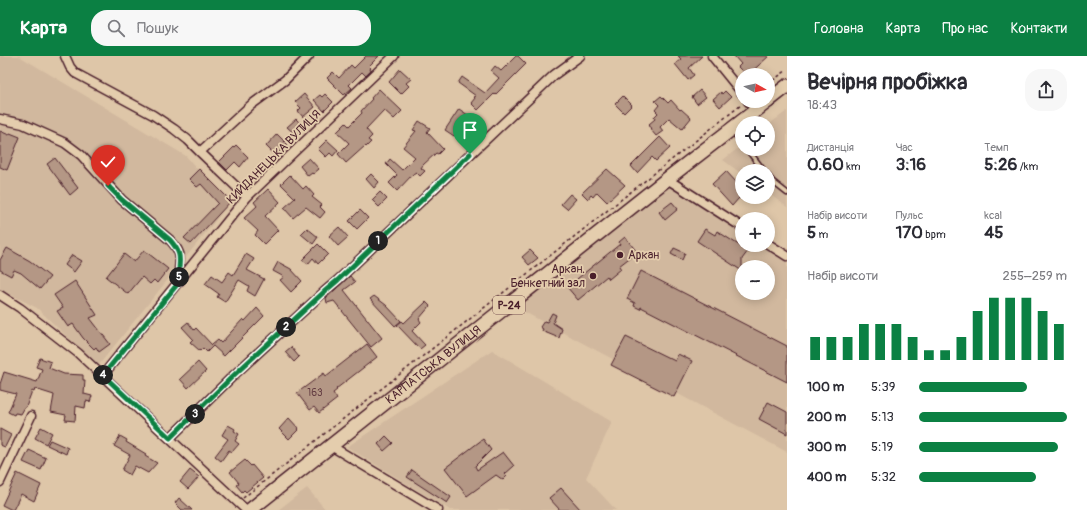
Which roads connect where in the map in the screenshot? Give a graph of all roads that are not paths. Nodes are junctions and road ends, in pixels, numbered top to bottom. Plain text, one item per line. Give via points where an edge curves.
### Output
1 (65, 56) edge
2 (309, 56) edge
3 (394, 56) edge
4 (580, 56) edge
5 (712, 56) edge
6 (735, 84) edge
7 (787, 86) edge
8 (775, 95) edge
9 (747, 108) edge
10 (0, 120) edge
11 (732, 129) junction
12 (735, 133) edge
13 (200, 152) junction
14 (752, 156) edge
15 (759, 164) edge
16 (667, 179) junction
17 (775, 184) edge
18 (787, 193) edge
19 (247, 197) junction
20 (735, 223) edge
21 (775, 248) edge
22 (787, 256) edge
23 (180, 281) junction
24 (0, 295) edge
25 (103, 375) junction
26 (31, 416) dead end
27 (170, 438) junction
28 (331, 446) junction
29 (0, 482) edge
30 (246, 510) edge
31 (250, 510) edge
32 (438, 510) edge

1 - 13 street via 76,73 153,115 188,140
2 - 13 street via 285,80 251,105
3 - 19 street, КИЙДАНЕЦЬКА ВУЛИЦЯ
4 - 27 street via 554,75
5 - 6 street
7 - 8 main road, КАРПАТСЬКА ВУЛИЦЯ / Р-24
9 - 11 main road, КАРПАТСЬКА ВУЛИЦЯ / Р-24
10 - 23 street via 23,124 65,143 81,155 122,200 178,248
11 - 12 lane
11 - 16 main road, КАРПАТСЬКА ВУЛИЦЯ / Р-24
13 - 19 street
14 - 15 lane
16 - 20 street
16 - 28 main road, КАРПАТСЬКА ВУЛИЦЯ / Р-24
17 - 18 lane
19 - 23 street, КИЙДАНЕЦЬКА ВУЛИЦЯ
21 - 22 street
23 - 25 street, КИЙДАНЕЦЬКА ВУЛИЦЯ
24 - 25 street via 64,342
25 - 27 street
26 - 29 street
27 - 30 street
28 - 31 main road, КАРПАТСЬКА ВУЛИЦЯ / Р-24
28 - 32 street

